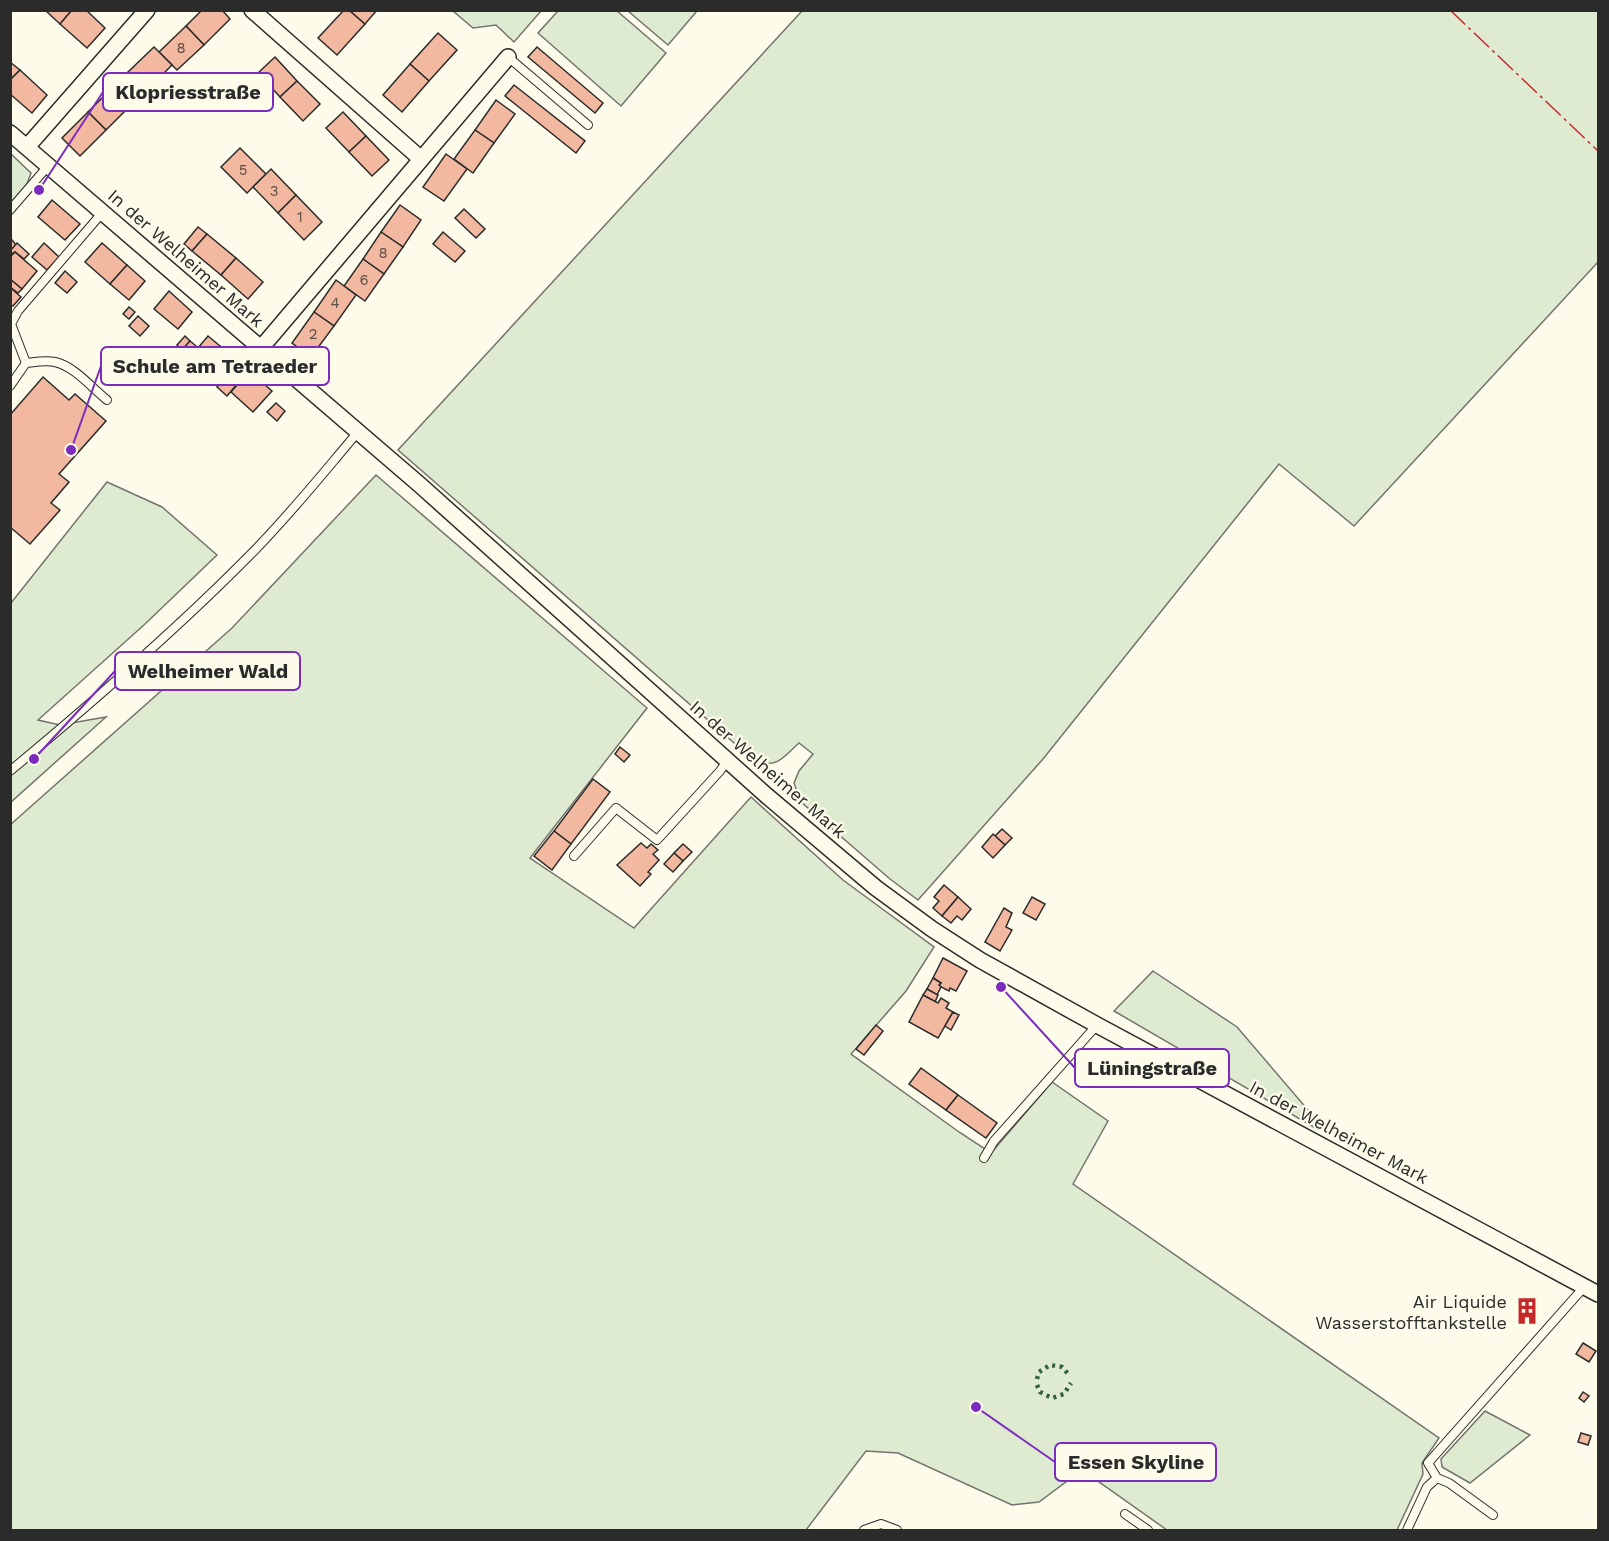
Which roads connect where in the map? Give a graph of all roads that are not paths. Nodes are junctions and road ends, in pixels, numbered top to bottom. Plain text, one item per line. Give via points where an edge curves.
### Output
1 (147, 10) edge
2 (252, 10) edge
3 (508, 57) joint
4 (588, 125) dead end
5 (10, 133) edge
6 (27, 147) junction
7 (421, 159) junction
8 (49, 166) junction
9 (10, 210) edge
10 (102, 213) junction
11 (261, 348) junction
12 (26, 363) junction
13 (10, 386) edge
14 (107, 400) dead end
15 (358, 432) junction
16 (727, 761) junction
17 (10, 771) edge
18 (574, 856) dead end
19 (1097, 1025) junction
20 (984, 1158) dead end
21 (1585, 1286) junction
22 (1599, 1293) edge
23 (1437, 1478) junction
24 (1125, 1514) dead end
25 (1493, 1515) dead end
26 (864, 1530) edge
27 (897, 1530) edge
28 (1148, 1530) edge
29 (1407, 1530) edge

1 - 6 street
2 - 7 street
3 - 4 lane
3 - 7 street
5 - 6 street, In der Welheimer Mark
6 - 8 street, In der Welheimer Mark
7 - 11 street
8 - 9 lane
8 - 10 street, In der Welheimer Mark
10 - 11 street, In der Welheimer Mark
10 - 12 lane via 18,310 11,324
11 - 15 street, In der Welheimer Mark
12 - 13 lane
12 - 14 lane via 56,362
15 - 16 street, In der Welheimer Mark
15 - 17 lane via 218,587 76,717
16 - 18 lane via 657,840 616,808
16 - 19 street, In der Welheimer Mark via 876,888 932,929
19 - 20 lane via 994,1141
19 - 21 street, In der Welheimer Mark
21 - 22 street, In der Welheimer Mark
21 - 23 lane via 1428,1463
23 - 25 lane
23 - 29 lane via 1427,1487
24 - 28 lane
26 - 27 lane via 881,1524

